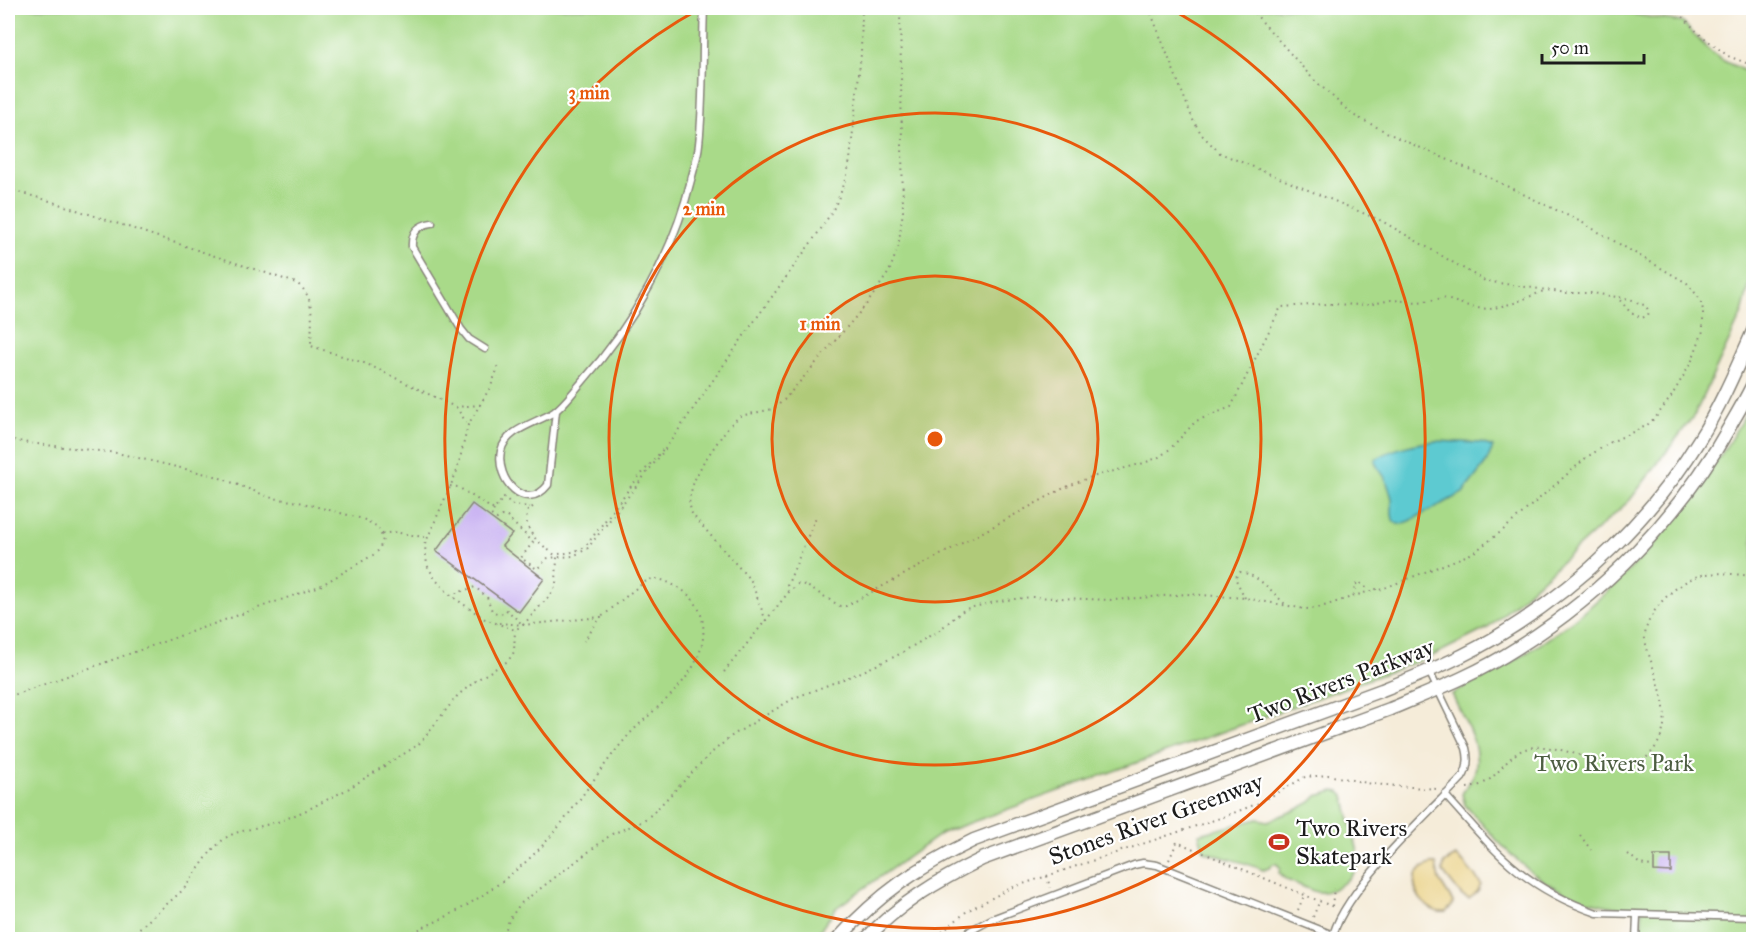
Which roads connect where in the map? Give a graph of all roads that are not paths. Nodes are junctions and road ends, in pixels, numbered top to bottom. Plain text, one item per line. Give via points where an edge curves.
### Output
1 (704, 8) edge
2 (432, 223) dead end
3 (1754, 329) edge
4 (485, 348) dead end
5 (1754, 382) edge
6 (556, 411) junction
7 (1429, 671) junction
8 (1437, 690) junction
9 (1445, 795) junction
10 (1637, 915) junction
11 (1754, 917) edge
12 (1332, 937) edge
13 (837, 939) edge
14 (865, 939) edge
15 (959, 939) edge
16 (1636, 939) edge

1 - 6 lane via 699,146 683,211 649,288 624,328
2 - 4 lane via 415,231 412,247 460,329
3 - 7 street, Two Rivers Parkway via 1732,381 1698,441 1659,496 1613,547 1562,592 1506,631
5 - 8 street, Two Rivers Parkway via 1716,452 1674,509 1627,562 1575,608 1517,649
6 - 6 lane via 548,485 531,495 515,492 501,467 503,445 510,436
7 - 8 lane
7 - 13 street, Two Rivers Parkway via 974,840 894,885
8 - 9 lane via 1467,756 1464,775
8 - 14 street, Two Rivers Parkway via 982,859 907,902
9 - 10 lane via 1493,849 1530,881 1597,913
9 - 12 lane via 1382,860 1345,911
10 - 11 lane
10 - 16 lane
12 - 15 lane via 1148,863 992,919

